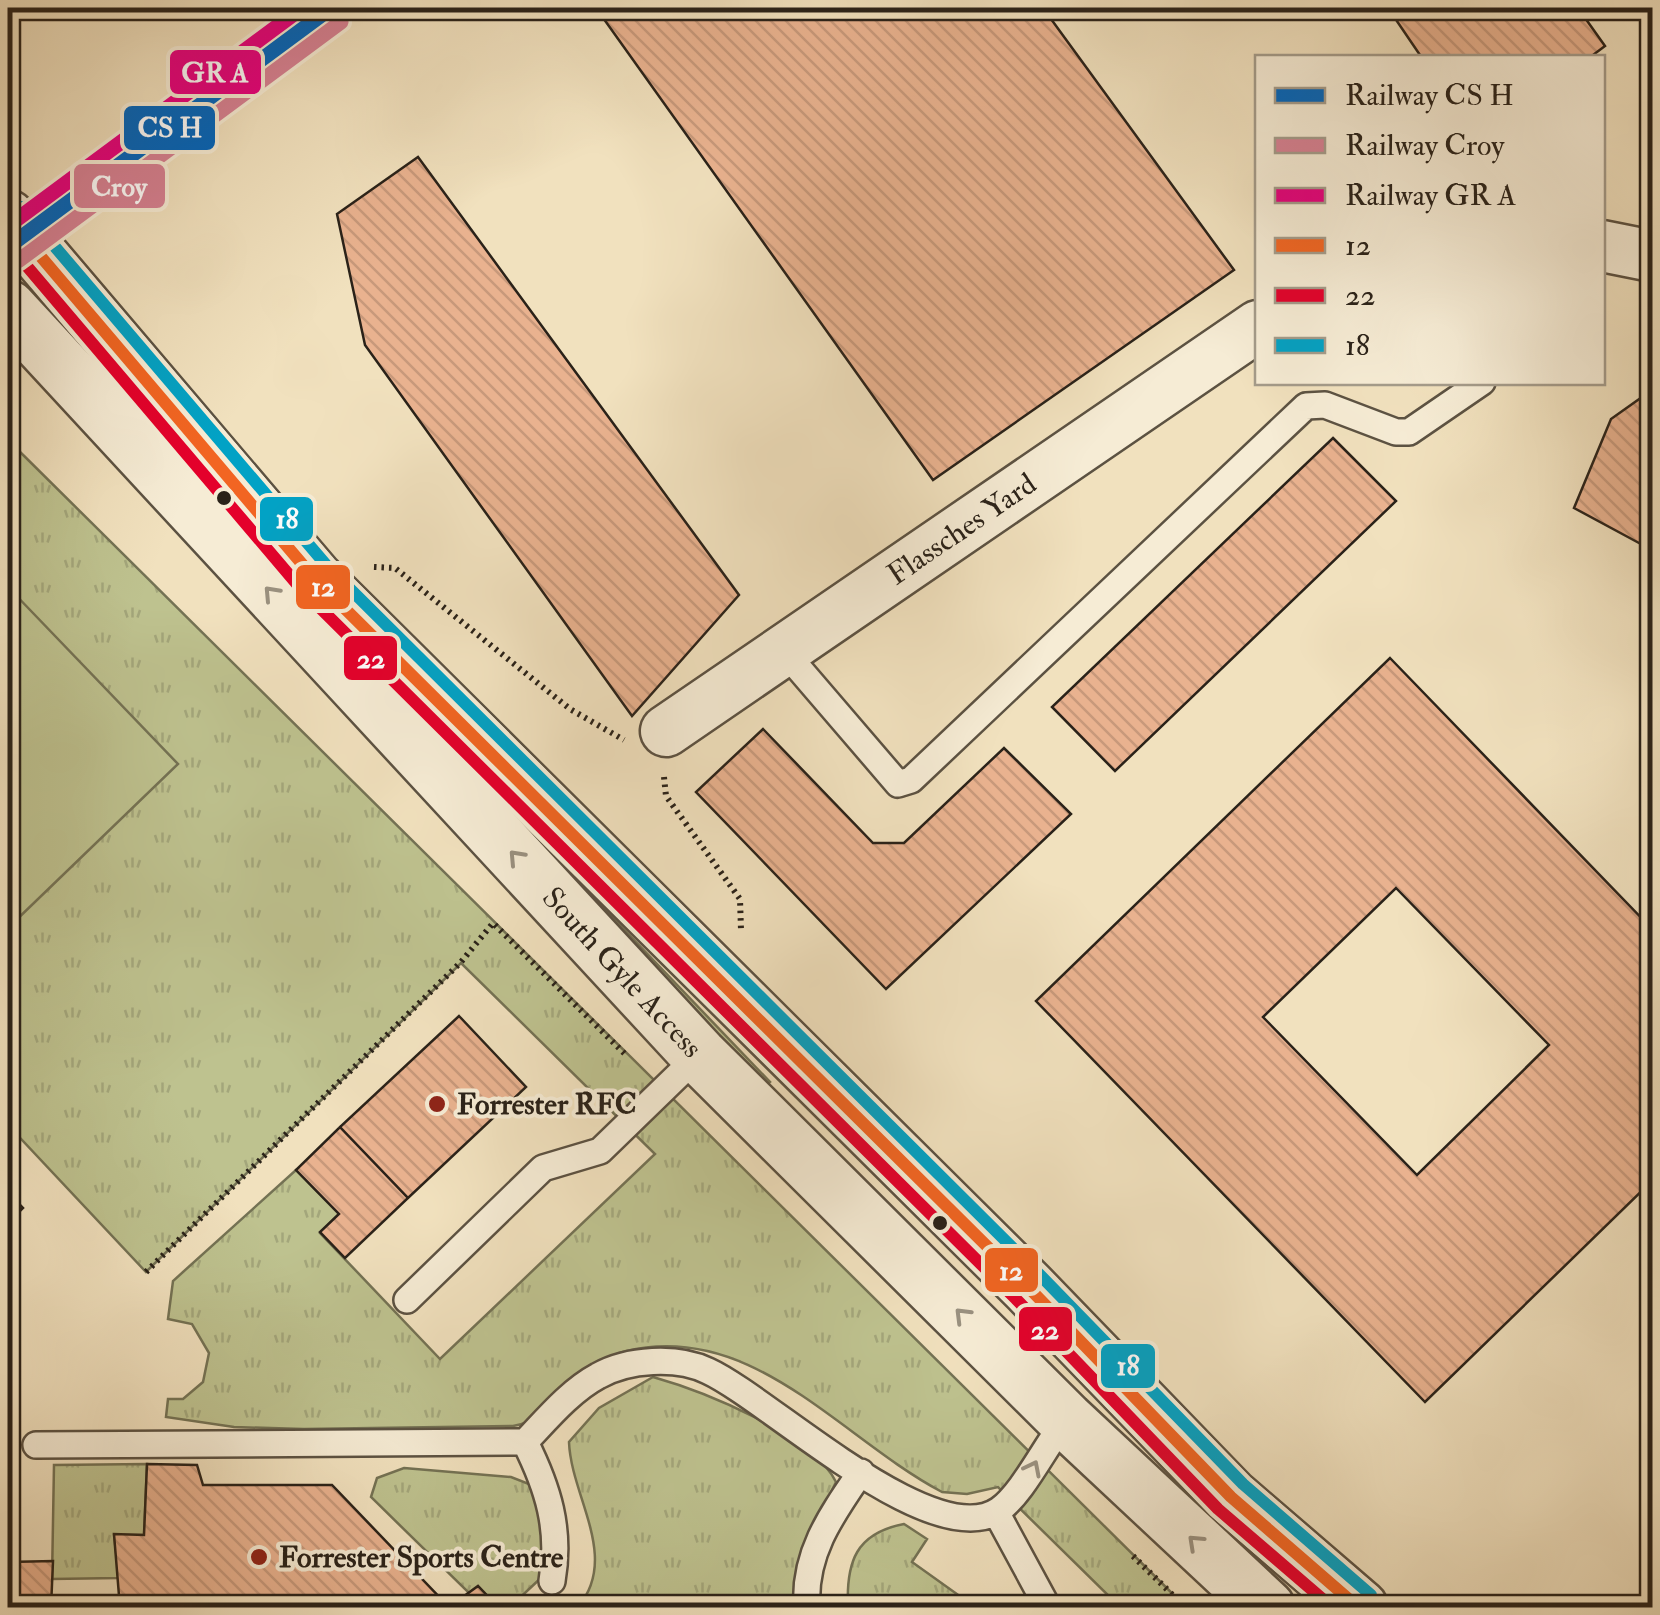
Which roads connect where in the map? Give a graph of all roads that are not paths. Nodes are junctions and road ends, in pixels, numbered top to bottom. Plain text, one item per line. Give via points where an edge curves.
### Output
1 (8, 218) edge
2 (1605, 247) edge
3 (1652, 256) edge
4 (8, 308) edge
5 (1255, 328) edge
6 (1478, 385) edge
7 (1301, 394) edge
8 (782, 650) junction
9 (666, 731) road end
10 (698, 1055) junction
11 (407, 1300) dead end
12 (1066, 1420) junction
13 (525, 1442) junction
14 (36, 1445) dead end
15 (861, 1472) junction
16 (996, 1512) junction
17 (552, 1581) dead end
18 (807, 1608) edge
19 (1048, 1608) edge
20 (1267, 1608) edge
21 (1360, 1608) edge

1 - 21 street, South Gyle Access via 314,578 1231,1497
2 - 3 street
10 -> 4 street, South Gyle Access
5 - 8 street, Flassches Yard
6 - 7 lane via 1409,432
7 - 8 lane via 911,780 898,784
8 - 9 street, Flassches Yard
10 - 11 lane via 600,1151 543,1168
12 -> 10 street, South Gyle Access
16 -> 12 lane via 1023,1488
20 -> 12 street, South Gyle Access
13 - 14 lane
13 - 15 lane via 598,1375 653,1360 706,1369
13 - 17 lane via 553,1514 558,1548
15 - 16 lane via 932,1512 966,1520
15 - 18 lane via 812,1555
16 - 19 lane

